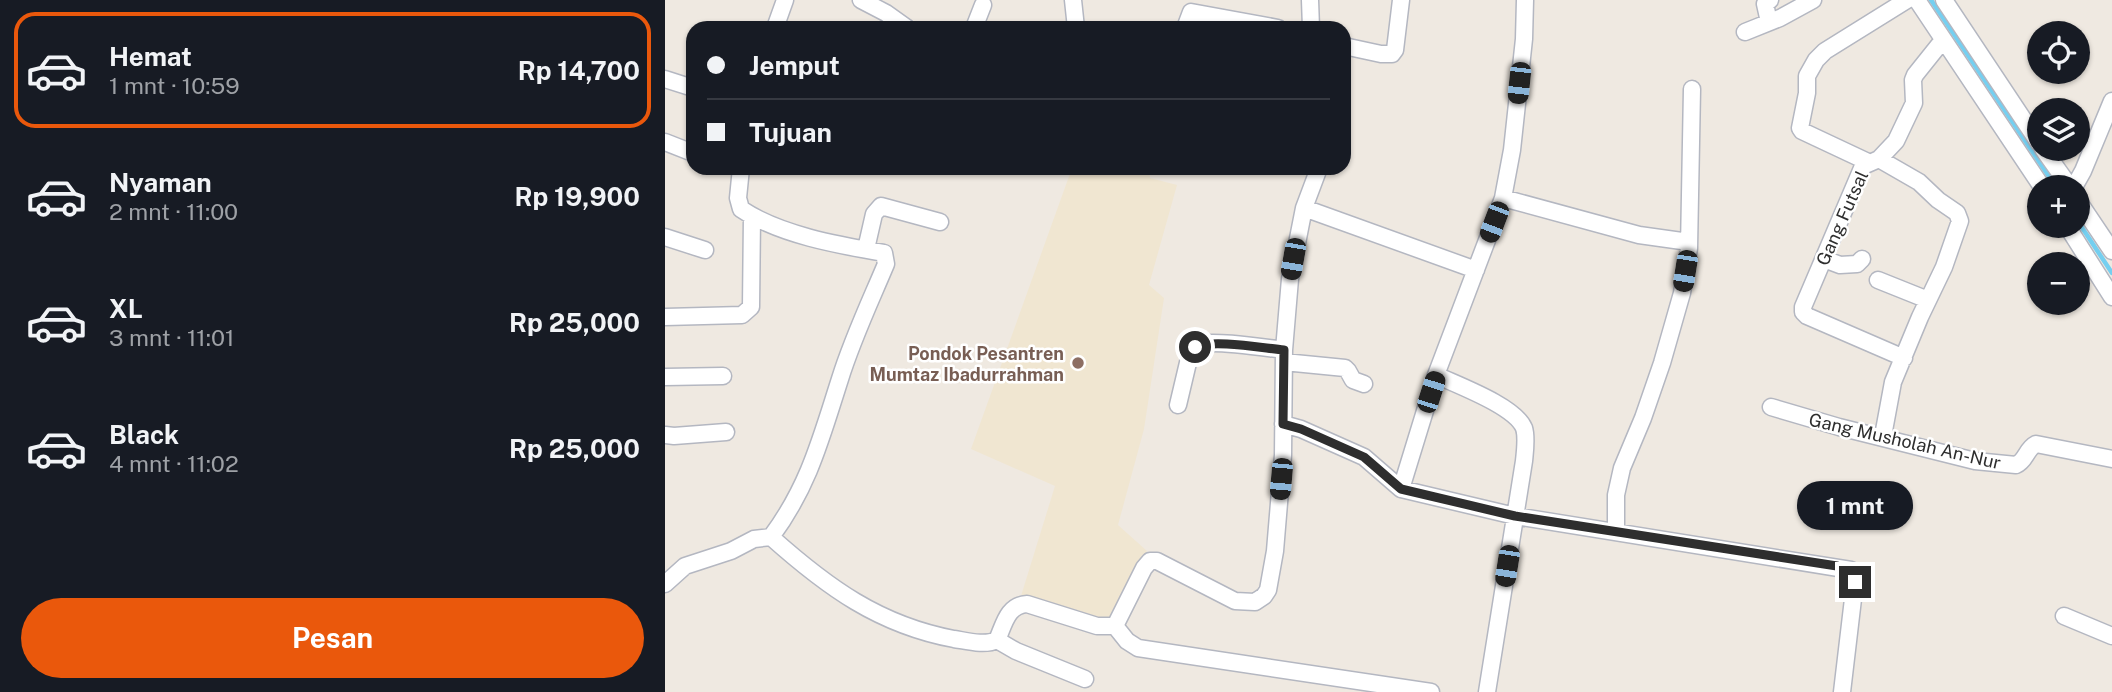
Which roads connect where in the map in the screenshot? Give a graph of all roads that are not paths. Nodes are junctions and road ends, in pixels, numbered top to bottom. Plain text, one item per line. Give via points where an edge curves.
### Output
1 (785, 0) edge
2 (861, 0) edge
3 (1073, 0) edge
4 (1310, 0) edge
5 (1401, 0) edge
6 (1525, 0) edge
7 (1770, 0) edge
8 (1813, 0) edge
9 (1907, 0) edge
10 (1916, 0) edge
11 (1944, 0) edge
12 (983, 5) dead end
13 (889, 6) edge
14 (778, 21) edge
15 (899, 21) edge
16 (977, 21) edge
17 (1075, 21) edge
18 (1188, 21) edge
19 (1239, 21) edge
20 (1311, 21) edge
21 (1769, 22) junction
22 (1745, 32) dead end
23 (1943, 40) junction
24 (1351, 48) edge
25 (665, 79) edge
26 (686, 86) edge
27 (1692, 89) dead end
28 (2112, 101) edge
29 (2027, 125) edge
30 (665, 142) edge
31 (686, 150) edge
32 (1874, 161) junction
33 (2052, 161) edge
34 (739, 175) edge
35 (1316, 175) edge
36 (2034, 175) edge
37 (2063, 175) edge
38 (2080, 175) edge
39 (1503, 198) junction
40 (1304, 208) junction
41 (752, 216) junction
42 (2090, 218) edge
43 (940, 222) dead end
44 (665, 237) edge
45 (2075, 238) edge
46 (1689, 242) junction
47 (866, 249) junction
48 (705, 250) dead end
49 (2112, 251) edge
50 (1862, 258) dead end
51 (1824, 259) junction
52 (1476, 270) junction
53 (1878, 280) dead end
54 (2112, 297) edge
55 (1928, 300) junction
56 (665, 317) edge
57 (1284, 356) junction
58 (1904, 358) junction
59 (1436, 375) junction
60 (723, 376) dead end
61 (665, 377) edge
62 (1364, 384) dead end
63 (1178, 405) dead end
64 (1771, 407) dead end
65 (1283, 424) junction
66 (726, 432) dead end
67 (665, 435) edge
68 (1883, 436) junction
69 (2112, 459) edge
70 (1401, 489) junction
71 (1515, 516) junction
72 (1616, 532) junction
73 (771, 537) junction
74 (665, 584) edge
75 (2064, 616) dead end
76 (1115, 626) junction
77 (2112, 636) edge
78 (997, 640) junction
79 (1085, 678) dead end
80 (1431, 692) edge
81 (1487, 692) edge
82 (1842, 692) edge

1 - 14 street
2 - 13 street
3 - 17 street
4 - 20 street
5 - 24 street via 1392,54
6 - 39 street via 1523,51
7 - 21 street via 1765,4
8 - 21 street
9 - 32 street via 1825,51 1807,76 1802,131
10 - 23 street
11 - 29 street
12 - 16 street
13 - 15 street
18 - 19 street via 1191,12
21 - 22 street
23 - 32 street, Gang Futsal via 1915,75 1914,103 1896,141
23 - 36 street
25 - 26 street
27 - 46 street
28 - 38 street
30 - 31 street
32 - 51 street, Gang Futsal via 1863,166
32 - 55 street via 1919,182 1957,213 1960,221
33 - 37 street
34 - 41 street via 741,209
35 - 40 street
39 - 46 street via 1639,235
39 - 52 street
40 - 52 street
40 - 57 street via 1290,279
41 - 47 street via 806,237
41 - 56 street via 749,311
42 - 49 street
43 - 47 street via 878,207
44 - 48 street
45 - 54 street
46 - 72 street via 1682,293 1662,363 1622,468
47 - 73 street via 884,253 887,264 852,345 815,459 788,514
50 - 51 street via 1857,264 1840,265
51 - 58 street, Gang Futsal via 1803,312
52 - 59 street
53 - 55 street
55 - 58 street
57 - 62 street via 1345,368 1353,380
57 - 63 street via 1216,344 1195,347
57 - 65 street
58 - 68 street via 1893,382
59 - 70 street
59 - 71 street via 1501,406 1524,427
60 - 61 street
64 - 68 street, Gang Musholah An-Nur
65 - 70 street via 1364,457
65 - 76 street via 1275,551 1264,596 1255,602 1235,601 1150,561
66 - 67 street
68 - 69 street, Gang Musholah An-Nur via 2010,466 2021,463 2036,444
70 - 71 street
71 - 72 street
71 - 81 street
72 - 82 street via 1851,570 1855,582
73 - 74 street via 754,539 685,566
73 - 78 street via 841,594 883,617 930,635 974,642
75 - 77 street
76 - 78 street via 1097,626 1027,604 1011,609
76 - 80 street via 1137,648
78 - 79 street

